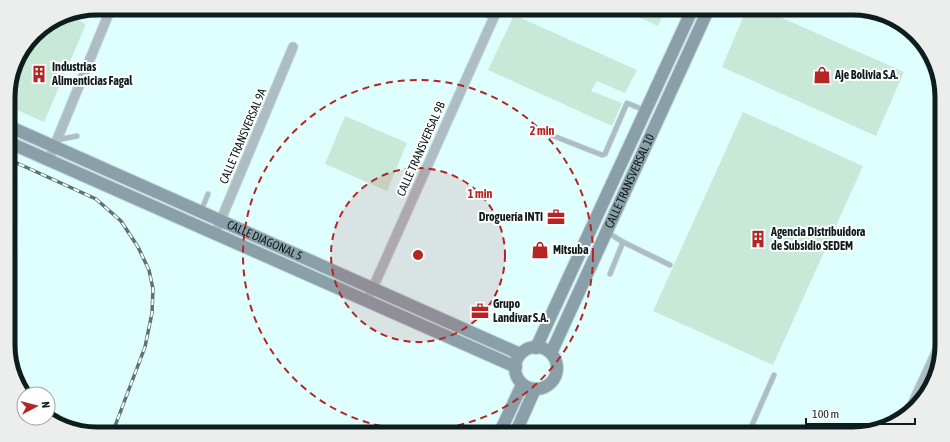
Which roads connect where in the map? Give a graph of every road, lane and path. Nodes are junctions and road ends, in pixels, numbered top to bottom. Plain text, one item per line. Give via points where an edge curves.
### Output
1 (108, 15) edge
2 (486, 15) edge
3 (494, 15) edge
4 (690, 15) edge
5 (706, 15) edge
6 (493, 18) junction
7 (293, 47) dead end
8 (646, 111) junction
9 (660, 117) junction
10 (15, 129) edge
11 (551, 135) dead end
12 (77, 136) dead end
13 (55, 144) junction
14 (15, 145) edge
15 (49, 159) junction
16 (208, 194) dead end
17 (201, 213) junction
18 (220, 222) junction
19 (593, 225) junction
20 (607, 232) junction
21 (215, 234) junction
22 (622, 242) junction
23 (670, 264) dead end
24 (610, 274) dead end
25 (372, 288) junction
26 (367, 301) junction
27 (536, 348) junction
28 (551, 353) junction
29 (520, 354) junction
30 (516, 367) junction
31 (774, 375) dead end
32 (522, 385) junction
33 (535, 389) junction
34 (502, 427) edge
35 (518, 427) edge
36 (751, 427) edge

1 - 13 street
2 - 6 lane
3 - 6 street, CALLE TRANSVERSAL 9B
4 - 8 main road, CALLE TRANSVERSAL 10
5 - 9 main road, CALLE TRANSVERSAL 10
6 - 25 street, CALLE TRANSVERSAL 9B
7 - 18 street, CALLE TRANSVERSAL 9A
8 - 9 main road
8 - 11 lane via 627,103 605,154 602,155
8 - 19 main road, CALLE TRANSVERSAL 10
9 - 20 main road, CALLE TRANSVERSAL 10
10 - 13 main road, CALLE DIAGONAL 5
12 - 13 lane
13 - 15 street
13 - 17 main road, CALLE DIAGONAL 5
14 - 15 main road, CALLE DIAGONAL 5
15 - 21 main road, CALLE DIAGONAL 5
16 - 17 lane
17 - 18 main road, CALLE DIAGONAL 5
18 - 21 street, CALLE TRANSVERSAL 9A
18 - 25 main road, CALLE DIAGONAL 5
19 - 20 main road
19 - 27 main road, CALLE TRANSVERSAL 10
20 - 22 lane
20 - 28 main road, CALLE TRANSVERSAL 10
21 - 26 main road, CALLE DIAGONAL 5
22 - 23 lane
22 - 24 lane
25 - 26 street, CALLE TRANSVERSAL 9B
25 - 29 main road, CALLE DIAGONAL 5
26 - 30 main road, CALLE DIAGONAL 5
27 - 28 main road via 543,348
27 - 29 main road
28 - 33 main road via 557,366 556,373 548,385
29 - 30 main road
30 - 32 main road via 517,377
31 - 36 lane
32 - 33 main road
32 - 34 main road
33 - 35 main road

